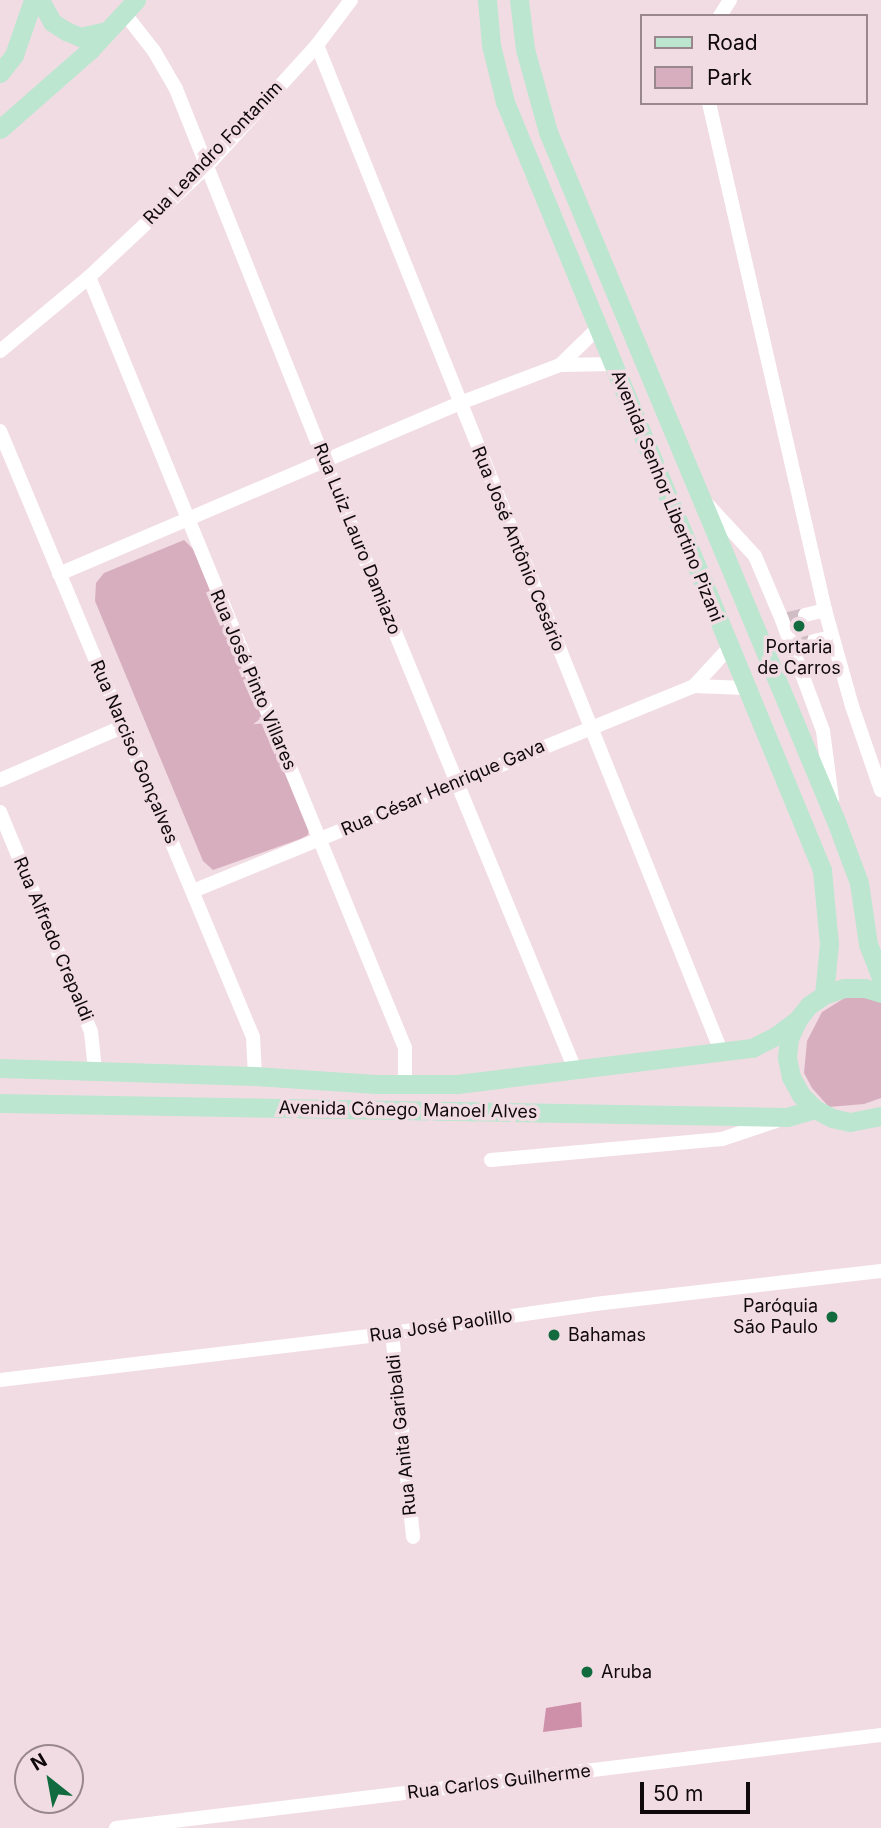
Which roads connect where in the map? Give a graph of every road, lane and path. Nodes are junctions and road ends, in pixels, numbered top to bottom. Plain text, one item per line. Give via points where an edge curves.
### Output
1 (33, 0) edge
2 (40, 0) edge
3 (351, 0) edge
4 (487, 0) edge
5 (519, 0) edge
6 (131, 7) edge
7 (107, 31) junction
8 (317, 45) junction
9 (0, 73) edge
10 (709, 105) edge
11 (0, 129) edge
12 (206, 166) junction
13 (89, 277) junction
14 (598, 328) junction
15 (0, 351) edge
16 (613, 364) junction
17 (559, 365) junction
18 (460, 403) junction
19 (0, 431) edge
20 (325, 462) junction
21 (697, 494) junction
22 (187, 519) junction
23 (59, 574) junction
24 (825, 610) junction
25 (805, 615) tunnel mouth
26 (832, 636) junction
27 (814, 641) tunnel mouth
28 (729, 648) junction
29 (694, 686) junction
30 (746, 688) junction
31 (122, 727) junction
32 (589, 728) junction
33 (0, 780) edge
34 (456, 781) junction
35 (881, 790) edge
36 (0, 812) edge
37 (836, 821) junction
38 (322, 839) junction
39 (193, 891) junction
40 (881, 978) edge
41 (881, 993) edge
42 (824, 995) junction
43 (797, 1019) junction
44 (721, 1051) junction
45 (0, 1068) edge
46 (95, 1069) junction
47 (576, 1072) junction
48 (255, 1076) junction
49 (405, 1084) junction
50 (0, 1104) edge
51 (815, 1109) junction
52 (881, 1116) edge
53 (787, 1117) junction
54 (491, 1160) dead end
55 (881, 1271) edge
56 (392, 1333) junction
57 (0, 1380) edge
58 (413, 1537) dead end
59 (881, 1735) edge
60 (116, 1828) edge
61 (122, 1828) edge

1 - 9 street via 13,55
2 - 7 street via 52,22 73,34 80,37
3 - 8 street, Rua Leandro Fontanim
4 - 14 street, Avenida Senhor Libertino Pizani via 491,45 505,103
5 - 21 street, Avenida Senhor Libertino Pizani via 525,48 548,132
6 - 7 street
6 - 12 street, Rua Luiz Lauro Damiazo via 176,89
7 - 11 street
8 - 12 street, Rua Leandro Fontanim
8 - 18 street, Rua José Antônio Cesário
10 - 24 street
12 - 13 street, Rua Leandro Fontanim
12 - 20 street, Rua Luiz Lauro Damiazo
13 - 15 street, Rua Leandro Fontanim
13 - 22 street, Rua José Pinto Villares
14 - 16 street, Avenida Senhor Libertino Pizani
14 - 17 street
16 - 17 street
16 - 28 street, Avenida Senhor Libertino Pizani
17 - 18 street
18 - 20 street
18 - 32 street, Rua José Antônio Cesário
19 - 23 street, Rua Narciso Gonçalves
20 - 22 street
20 - 34 street, Rua Luiz Lauro Damiazo
21 - 37 street, Avenida Senhor Libertino Pizani
21 - 37 street via 755,556 785,620 823,732
22 - 23 street
22 - 38 street, Rua José Pinto Villares
23 - 31 street, Rua Narciso Gonçalves
24 - 25 street
24 - 26 street
26 - 27 street
26 - 35 street
28 - 29 street, Rua César Henrique Gava
28 - 30 street, Avenida Senhor Libertino Pizani
29 - 30 street, Rua César Henrique Gava
29 - 32 street, Rua César Henrique Gava
30 - 42 street, Avenida Senhor Libertino Pizani via 822,870 829,944
31 - 33 street
31 - 39 street, Rua Narciso Gonçalves
32 - 34 street, Rua César Henrique Gava
32 - 44 street, Rua José Antônio Cesário
34 - 38 street, Rua César Henrique Gava
34 - 47 street, Rua Luiz Lauro Damiazo
36 - 46 street, Rua Alfredo Crepaldi via 91,1032
37 - 40 street, Avenida Senhor Libertino Pizani via 859,883 868,944
38 - 39 street, Rua César Henrique Gava
38 - 49 street, Rua José Pinto Villares via 405,1048
39 - 48 street, Rua Narciso Gonçalves via 253,1037
41 - 42 street via 844,988
42 - 43 street, Avenida Cônego Manoel Alves
43 - 44 street, Avenida Cônego Manoel Alves via 752,1048
43 - 51 street via 787,1058 791,1077
44 - 47 street, Avenida Cônego Manoel Alves
45 - 46 street, Avenida Cônego Manoel Alves
46 - 48 street, Avenida Cônego Manoel Alves
47 - 49 street, Avenida Cônego Manoel Alves via 457,1084
48 - 49 street, Avenida Cônego Manoel Alves
50 - 53 street, Avenida Cônego Manoel Alves
51 - 52 street via 850,1122
51 - 53 street, Avenida Cônego Manoel Alves
53 - 54 street via 722,1139
55 - 56 street, Rua José Paolillo
56 - 57 street, Rua José Paolillo
56 - 58 street, Rua Anita Garibaldi
59 - 61 street, Rua Carlos Guilherme
60 - 61 street, Rua Carlos Guilherme

